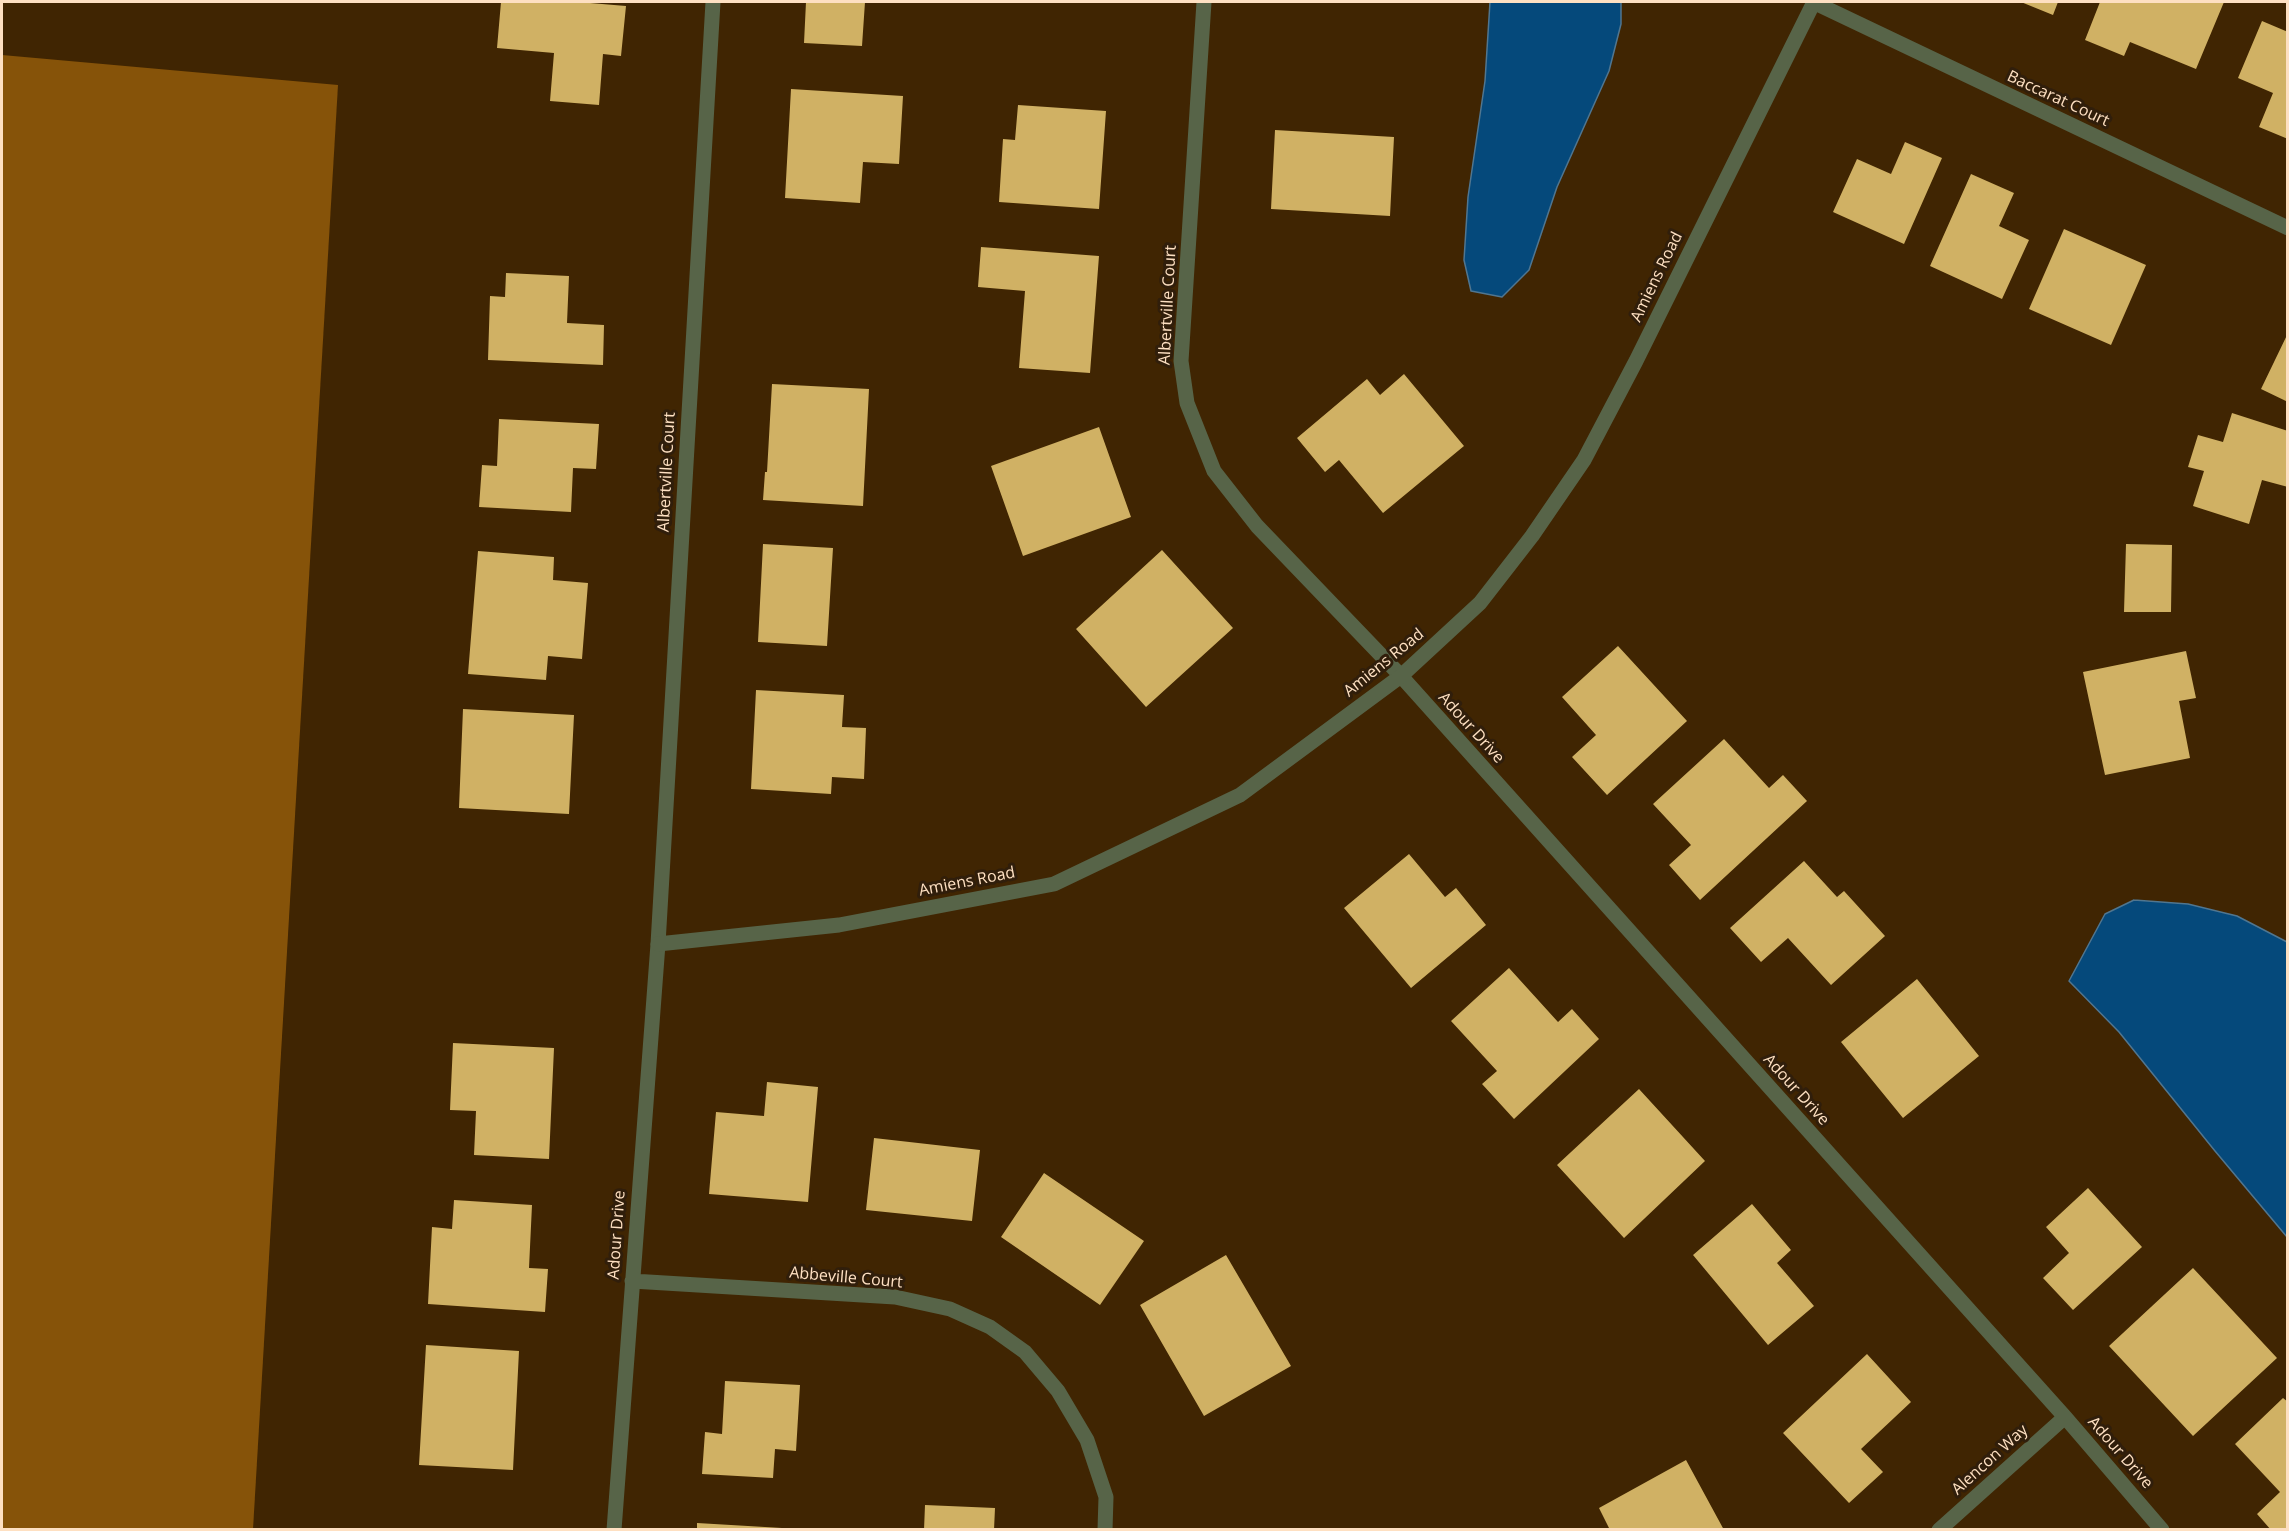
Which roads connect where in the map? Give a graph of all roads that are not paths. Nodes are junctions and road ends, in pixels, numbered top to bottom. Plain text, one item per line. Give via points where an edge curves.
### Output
1 (712, 2) edge
2 (1204, 2) edge
3 (1814, 2) edge
4 (2288, 228) edge
5 (1401, 676) junction
6 (658, 944) junction
7 (632, 1281) junction
8 (2065, 1417) junction
9 (614, 1530) edge
10 (1106, 1530) edge
11 (1939, 1530) edge
12 (2162, 1530) edge

1 - 6 street, Albertville Court
2 - 5 street, Albertville Court via 1181,361 1187,403 1214,471 1257,526
3 - 4 street, Baccarat Court
3 - 5 street, Amiens Road via 1584,460 1532,537 1480,603
5 - 6 street, Amiens Road via 1240,795 1054,884 839,925
5 - 8 street, Adour Drive
6 - 7 street, Adour Drive
7 - 9 street, Adour Drive
7 - 10 street, Abbeville Court via 895,1298 950,1309 990,1327 1025,1352 1058,1391 1087,1440 1106,1497
8 - 11 street, Alencon Way
8 - 12 street, Adour Drive

